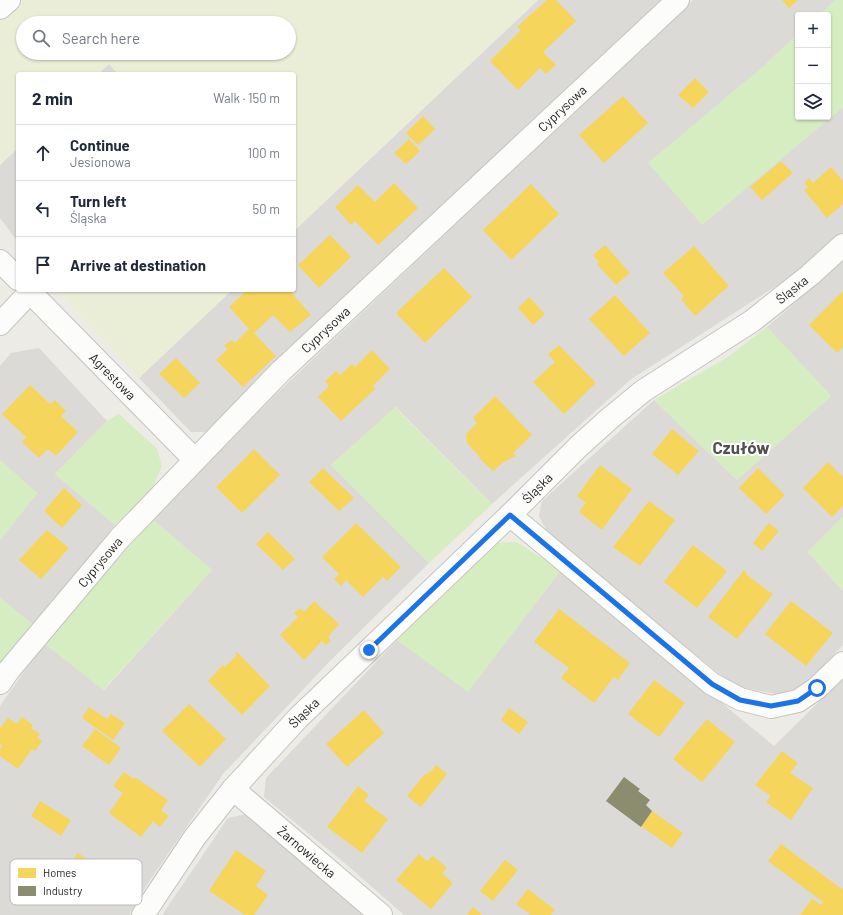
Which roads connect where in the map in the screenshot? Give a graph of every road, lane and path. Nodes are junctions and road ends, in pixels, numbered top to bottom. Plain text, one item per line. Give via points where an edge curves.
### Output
1 (9, 0) edge
2 (678, 0) edge
3 (0, 8) edge
4 (843, 245) edge
5 (0, 261) edge
6 (16, 277) edge
7 (22, 292) edge
8 (31, 292) edge
9 (0, 324) edge
10 (195, 460) junction
11 (510, 515) junction
12 (843, 663) edge
13 (0, 684) edge
14 (232, 789) junction
15 (143, 915) edge
16 (381, 915) edge

1 - 3 street
2 - 10 street, Cyprysowa via 280,372
4 - 11 street, Śląska via 752,321 643,391 578,447
5 - 6 street, Agrestowa
7 - 9 street
8 - 10 street, Agrestowa
10 - 13 street, Cyprysowa via 120,538
11 - 12 street via 712,684 740,700 771,706 798,701 817,688
11 - 14 street, Śląska via 298,718
14 - 15 street, Śląska via 195,837
14 - 16 street, Żarnowiecka

